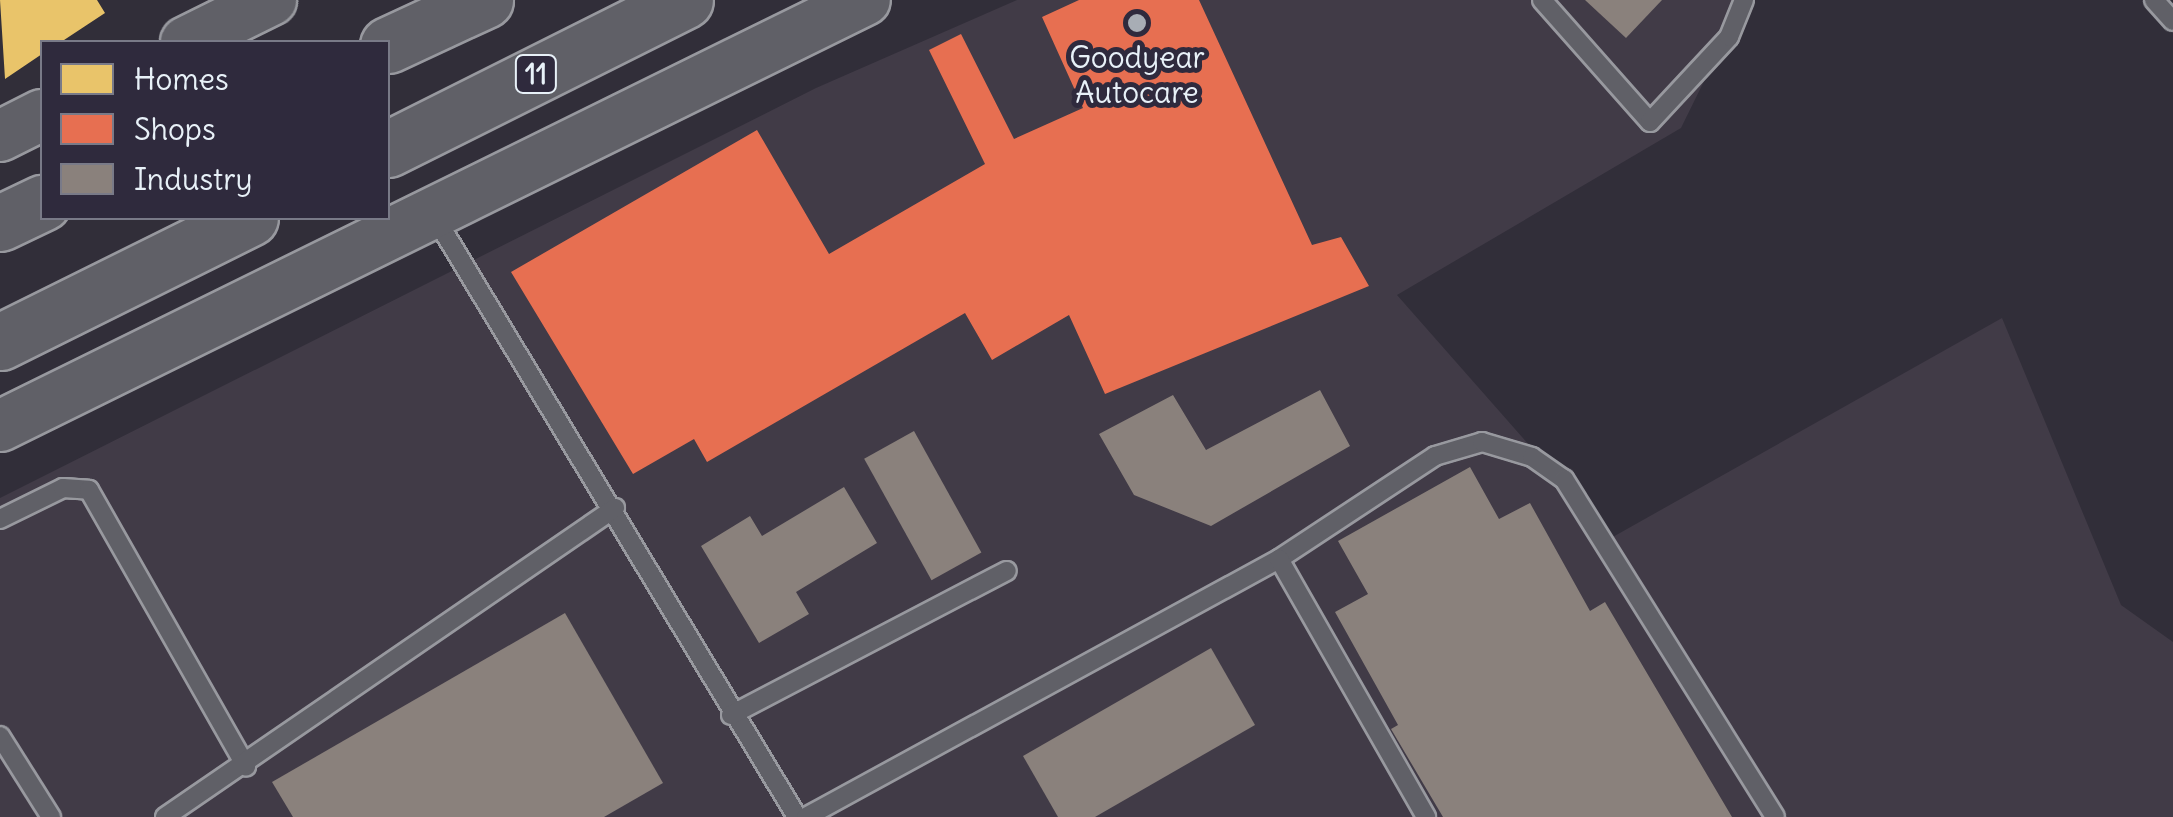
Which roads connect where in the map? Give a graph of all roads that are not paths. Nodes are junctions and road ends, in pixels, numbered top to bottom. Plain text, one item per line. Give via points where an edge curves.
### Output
1 (271, 0) edge
2 (484, 0) edge
3 (685, 0) edge
4 (865, 0) edge
5 (1542, 0) edge
6 (1744, 0) edge
7 (2154, 0) edge
8 (2173, 21) edge
9 (190, 40) edge
10 (390, 44) edge
11 (40, 115) edge
12 (0, 136) edge
13 (390, 148) edge
14 (40, 204) edge
15 (432, 212) junction
16 (246, 220) edge
17 (0, 223) edge
18 (0, 342) edge
19 (0, 426) edge
20 (615, 508) junction
21 (0, 519) edge
22 (1279, 560) junction
23 (1007, 571) dead end
24 (730, 715) junction
25 (0, 736) edge
26 (246, 766) junction
27 (51, 817) edge
28 (165, 817) edge
29 (797, 817) edge
30 (806, 817) edge
31 (1426, 817) edge
32 (1775, 817) edge

1 - 9 main road
2 - 10 highway
3 - 13 highway, 11
4 - 15 main road
5 - 6 lane via 1650,122 1729,37
7 - 8 lane
11 - 12 main road
14 - 17 highway
15 - 19 main road
15 - 20 lane
16 - 18 highway
20 - 24 lane
20 - 26 lane
21 - 26 lane via 63,488 88,490
22 - 30 lane
22 - 31 lane
22 - 32 lane via 1436,456 1482,442 1532,458 1564,478
23 - 24 lane
24 - 29 lane
25 - 27 lane
26 - 28 lane

